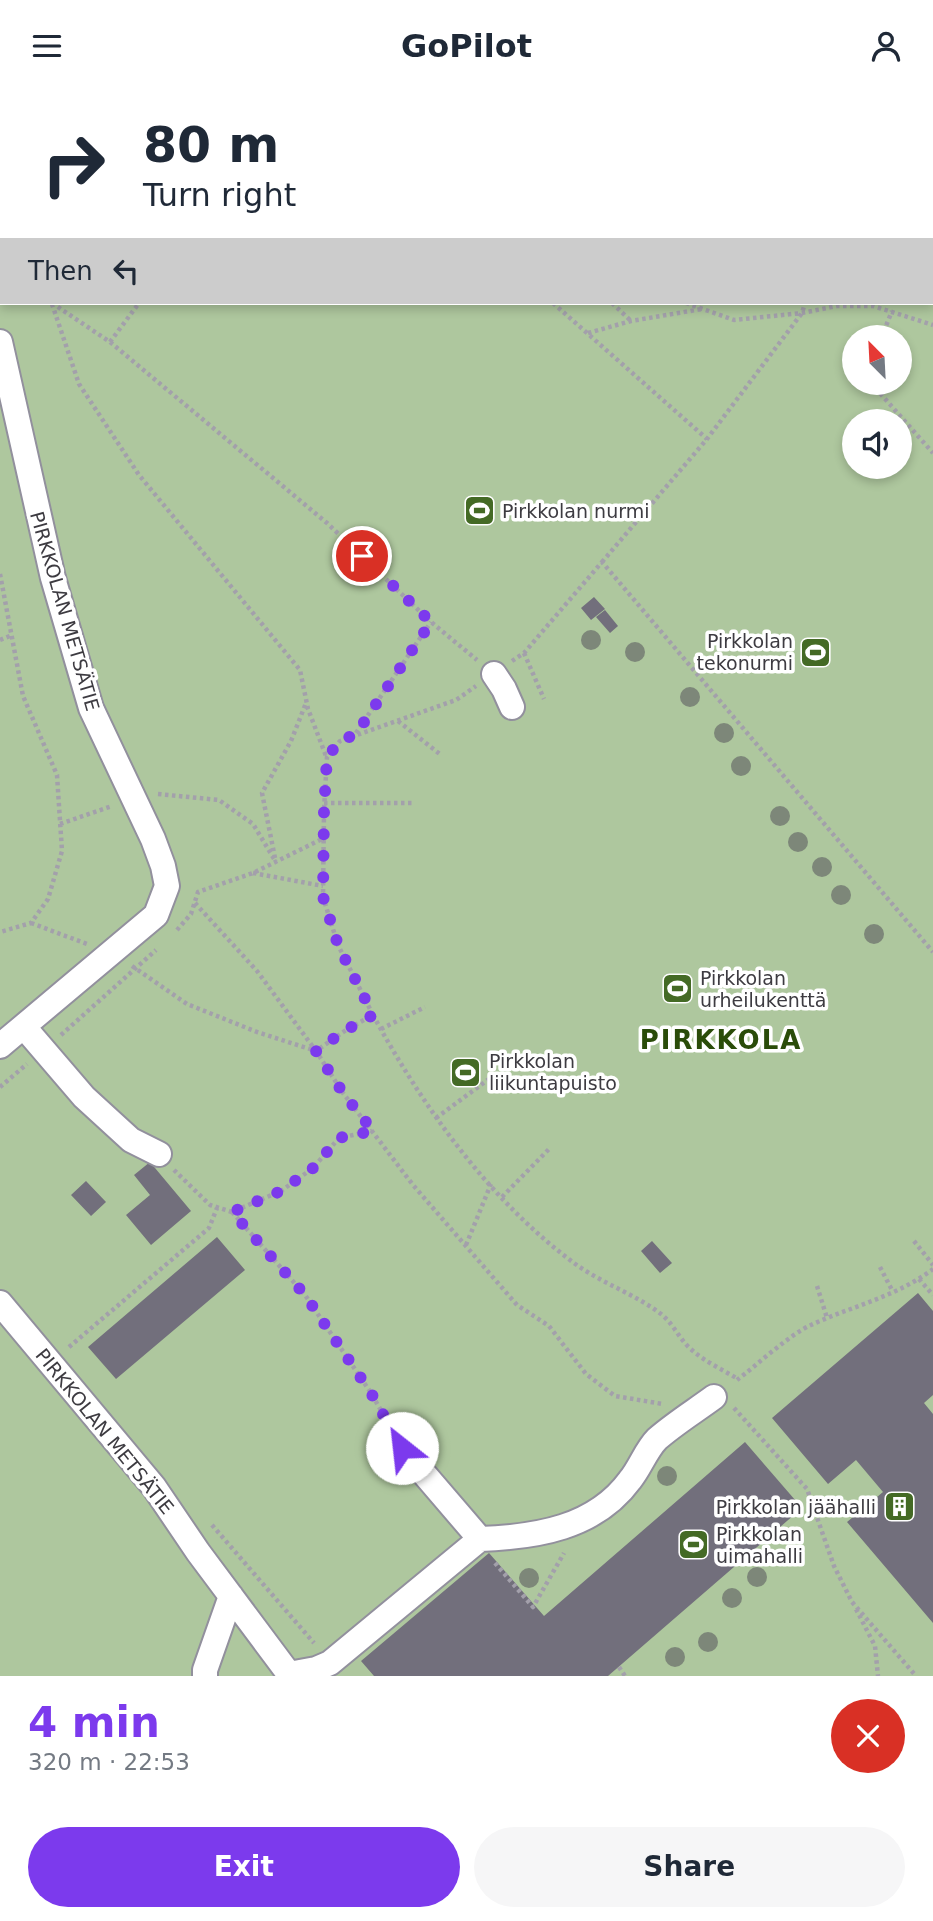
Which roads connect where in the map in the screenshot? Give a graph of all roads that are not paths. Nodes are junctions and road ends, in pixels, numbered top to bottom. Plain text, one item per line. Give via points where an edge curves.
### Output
1 (0, 342) edge
2 (494, 674) road end
3 (512, 707) dead end
4 (24, 1027) junction
5 (0, 1046) edge
6 (159, 1154) road end
7 (0, 1303) edge
8 (714, 1397) road end
9 (402, 1448) road end
10 (484, 1547) junction
11 (231, 1596) junction
12 (336, 1669) edge
13 (288, 1675) edge
14 (205, 1676) edge

1 - 4 street, PIRKKOLAN METSÄTIE via 53,578 91,708 153,839 167,886 156,915
2 - 3 street
4 - 5 street, PIRKKOLAN METSÄTIE
4 - 6 street via 84,1097 131,1140
7 - 11 street, PIRKKOLAN METSÄTIE via 154,1487
8 - 10 street via 655,1441 611,1503 566,1527
9 - 10 street
10 - 12 street
11 - 13 street, PIRKKOLAN METSÄTIE
11 - 14 street
12 - 13 street

